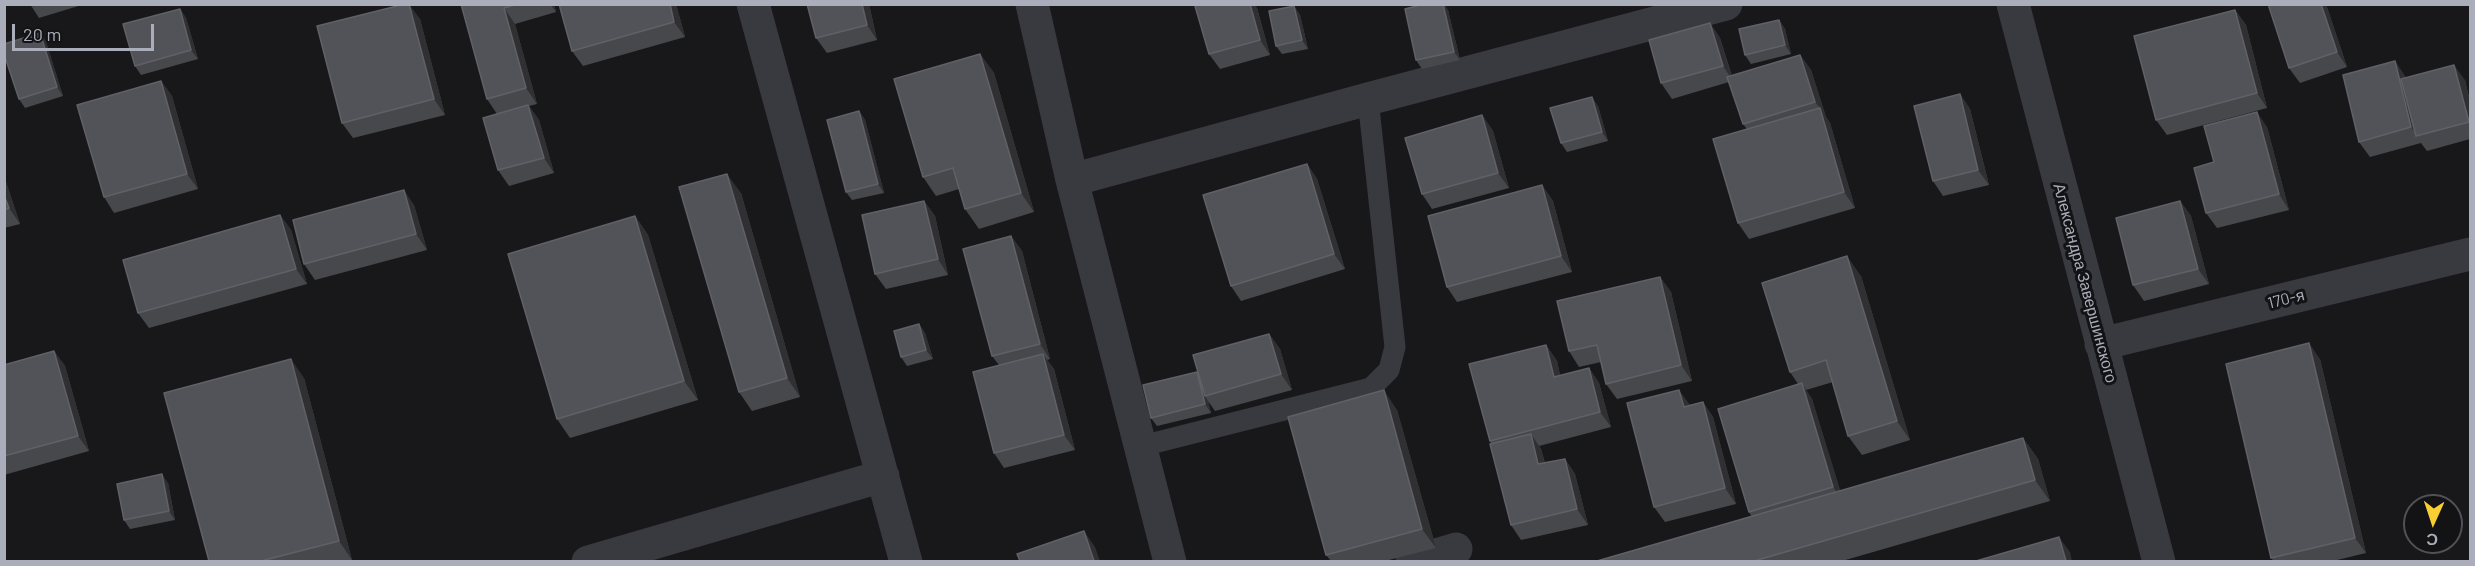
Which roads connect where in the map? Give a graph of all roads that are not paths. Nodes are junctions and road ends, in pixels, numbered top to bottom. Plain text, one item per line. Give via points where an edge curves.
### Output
1 (753, 4) edge
2 (1032, 4) edge
3 (1726, 4) edge
4 (2013, 4) edge
5 (1368, 99) junction
6 (1072, 180) junction
7 (2470, 254) edge
8 (2101, 344) junction
9 (1142, 446) junction
10 (883, 476) junction
11 (1456, 549) dead end
12 (588, 561) edge
13 (906, 561) edge
14 (1170, 561) edge
15 (1412, 561) edge
16 (2159, 561) edge

1 - 10 street
2 - 6 street
3 - 5 street
4 - 8 street, Александра Завершинского
5 - 6 street
5 - 9 lane via 1395,347 1389,370 1371,388
6 - 9 street
7 - 8 street, 170-я
8 - 16 street, Александра Завершинского
9 - 14 street
10 - 12 street
10 - 13 street
11 - 15 street

